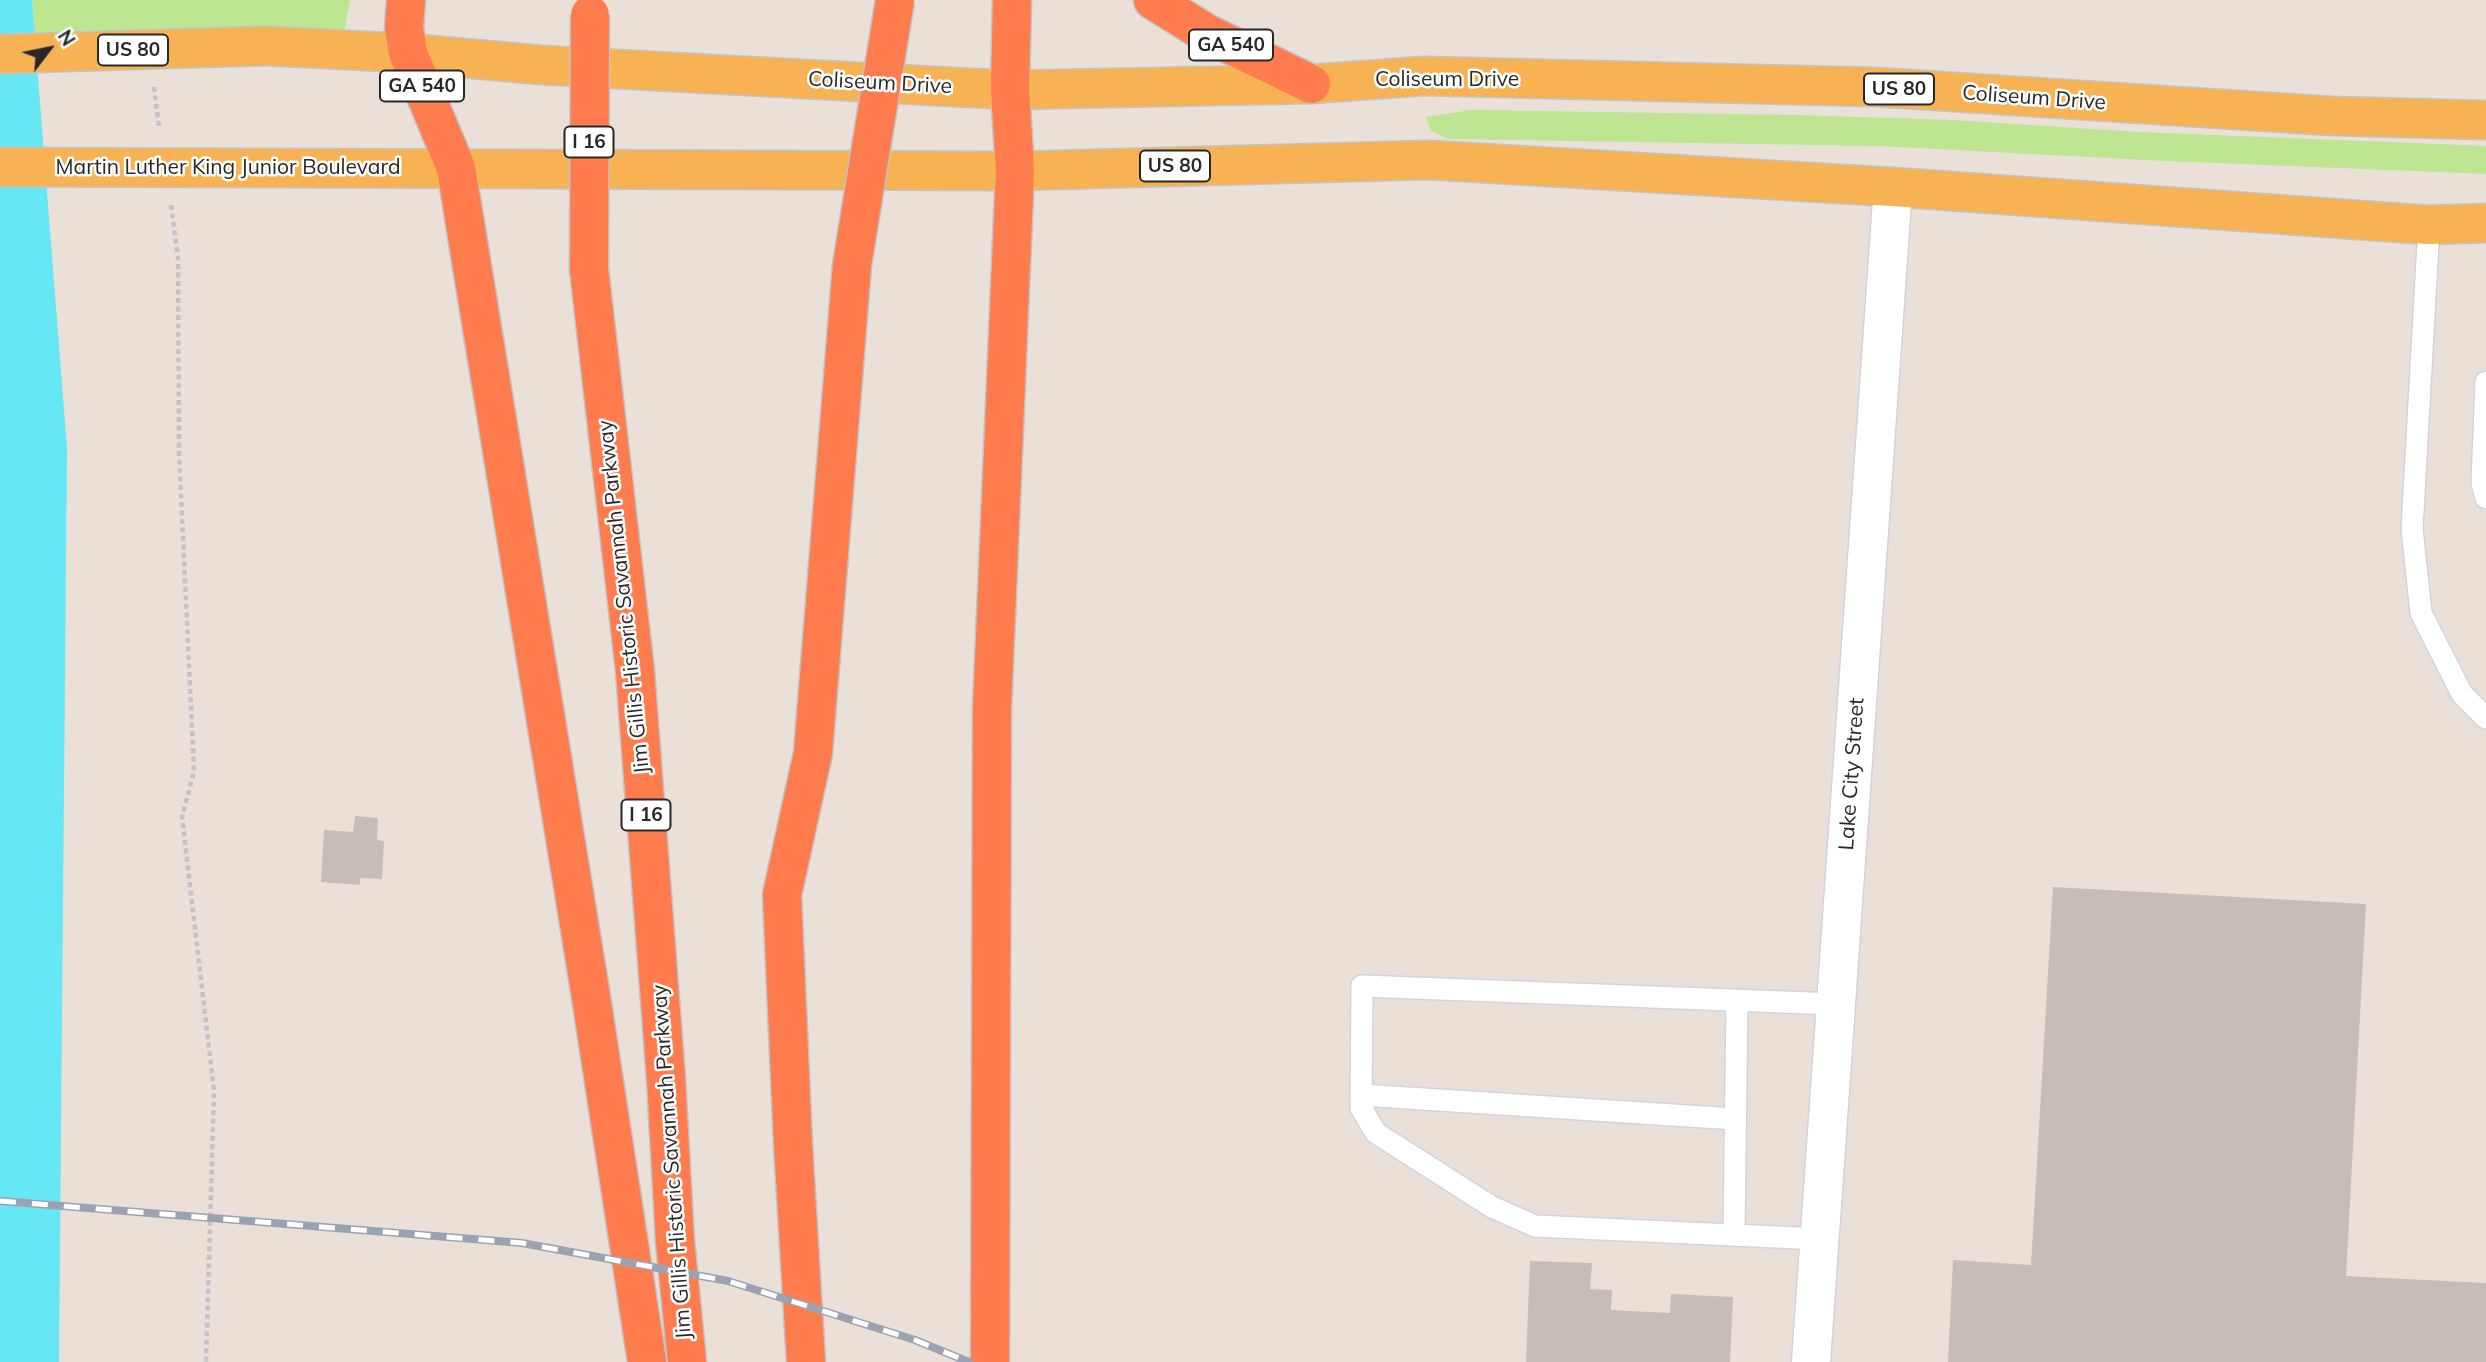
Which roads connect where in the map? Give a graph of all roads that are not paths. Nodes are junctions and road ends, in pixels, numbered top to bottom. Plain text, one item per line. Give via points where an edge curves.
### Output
1 (406, 0) edge
2 (895, 0) edge
3 (1012, 0) edge
4 (1153, 0) edge
5 (590, 8) edge
6 (408, 53) junction
7 (0, 54) edge
8 (1311, 84) junction
9 (1010, 90) junction
10 (2486, 120) edge
11 (0, 167) edge
12 (456, 169) junction
13 (1015, 171) junction
14 (1893, 187) junction
15 (2486, 223) edge
16 (2429, 225) junction
17 (2486, 382) edge
18 (2486, 498) edge
19 (2486, 718) edge
20 (1737, 1000) junction
21 (1836, 1004) junction
22 (1361, 1096) junction
23 (1735, 1119) junction
24 (1734, 1235) junction
25 (1820, 1239) junction
26 (647, 1362) edge
27 (687, 1362) edge
28 (806, 1362) edge
29 (990, 1362) edge
30 (1811, 1362) edge

1 - 6 highway, GA 540
2 - 28 highway, bridge via 852,265 813,753 782,895
3 - 9 highway
4 - 8 highway, GA 540 via 1206,33
5 - 27 highway, Jim Gillis Historic Savannah Parkway / I 16, bridge via 589,269 635,671
6 - 7 main road, US 80, bridge via 265,46
6 - 9 main road, Coliseum Drive / US 80 via 541,65
6 - 12 highway, GA 540
8 - 9 main road, Coliseum Drive / US 80
8 - 10 main road, Coliseum Drive / US 80 via 1424,76 1875,88 2333,116
9 - 13 highway
11 - 12 main road, Martin Luther King Junior Boulevard / US 80, bridge
12 - 13 main road, US 80
12 - 26 highway
13 - 14 main road, US 80 via 1429,160
13 - 29 highway via 992,708
14 - 16 main road, US 80
14 - 21 street, Lake City Street
15 - 16 main road, US 80
16 - 19 lane via 2412,529 2421,613 2462,694
17 - 18 lane via 2482,483
20 - 21 lane
20 - 22 lane via 1362,986
20 - 23 lane
21 - 25 street, Lake City Street
22 - 23 lane
22 - 24 lane via 1361,1108 1376,1133 1492,1208 1535,1226
23 - 24 lane
24 - 25 lane
25 - 30 street, Lake City Street

